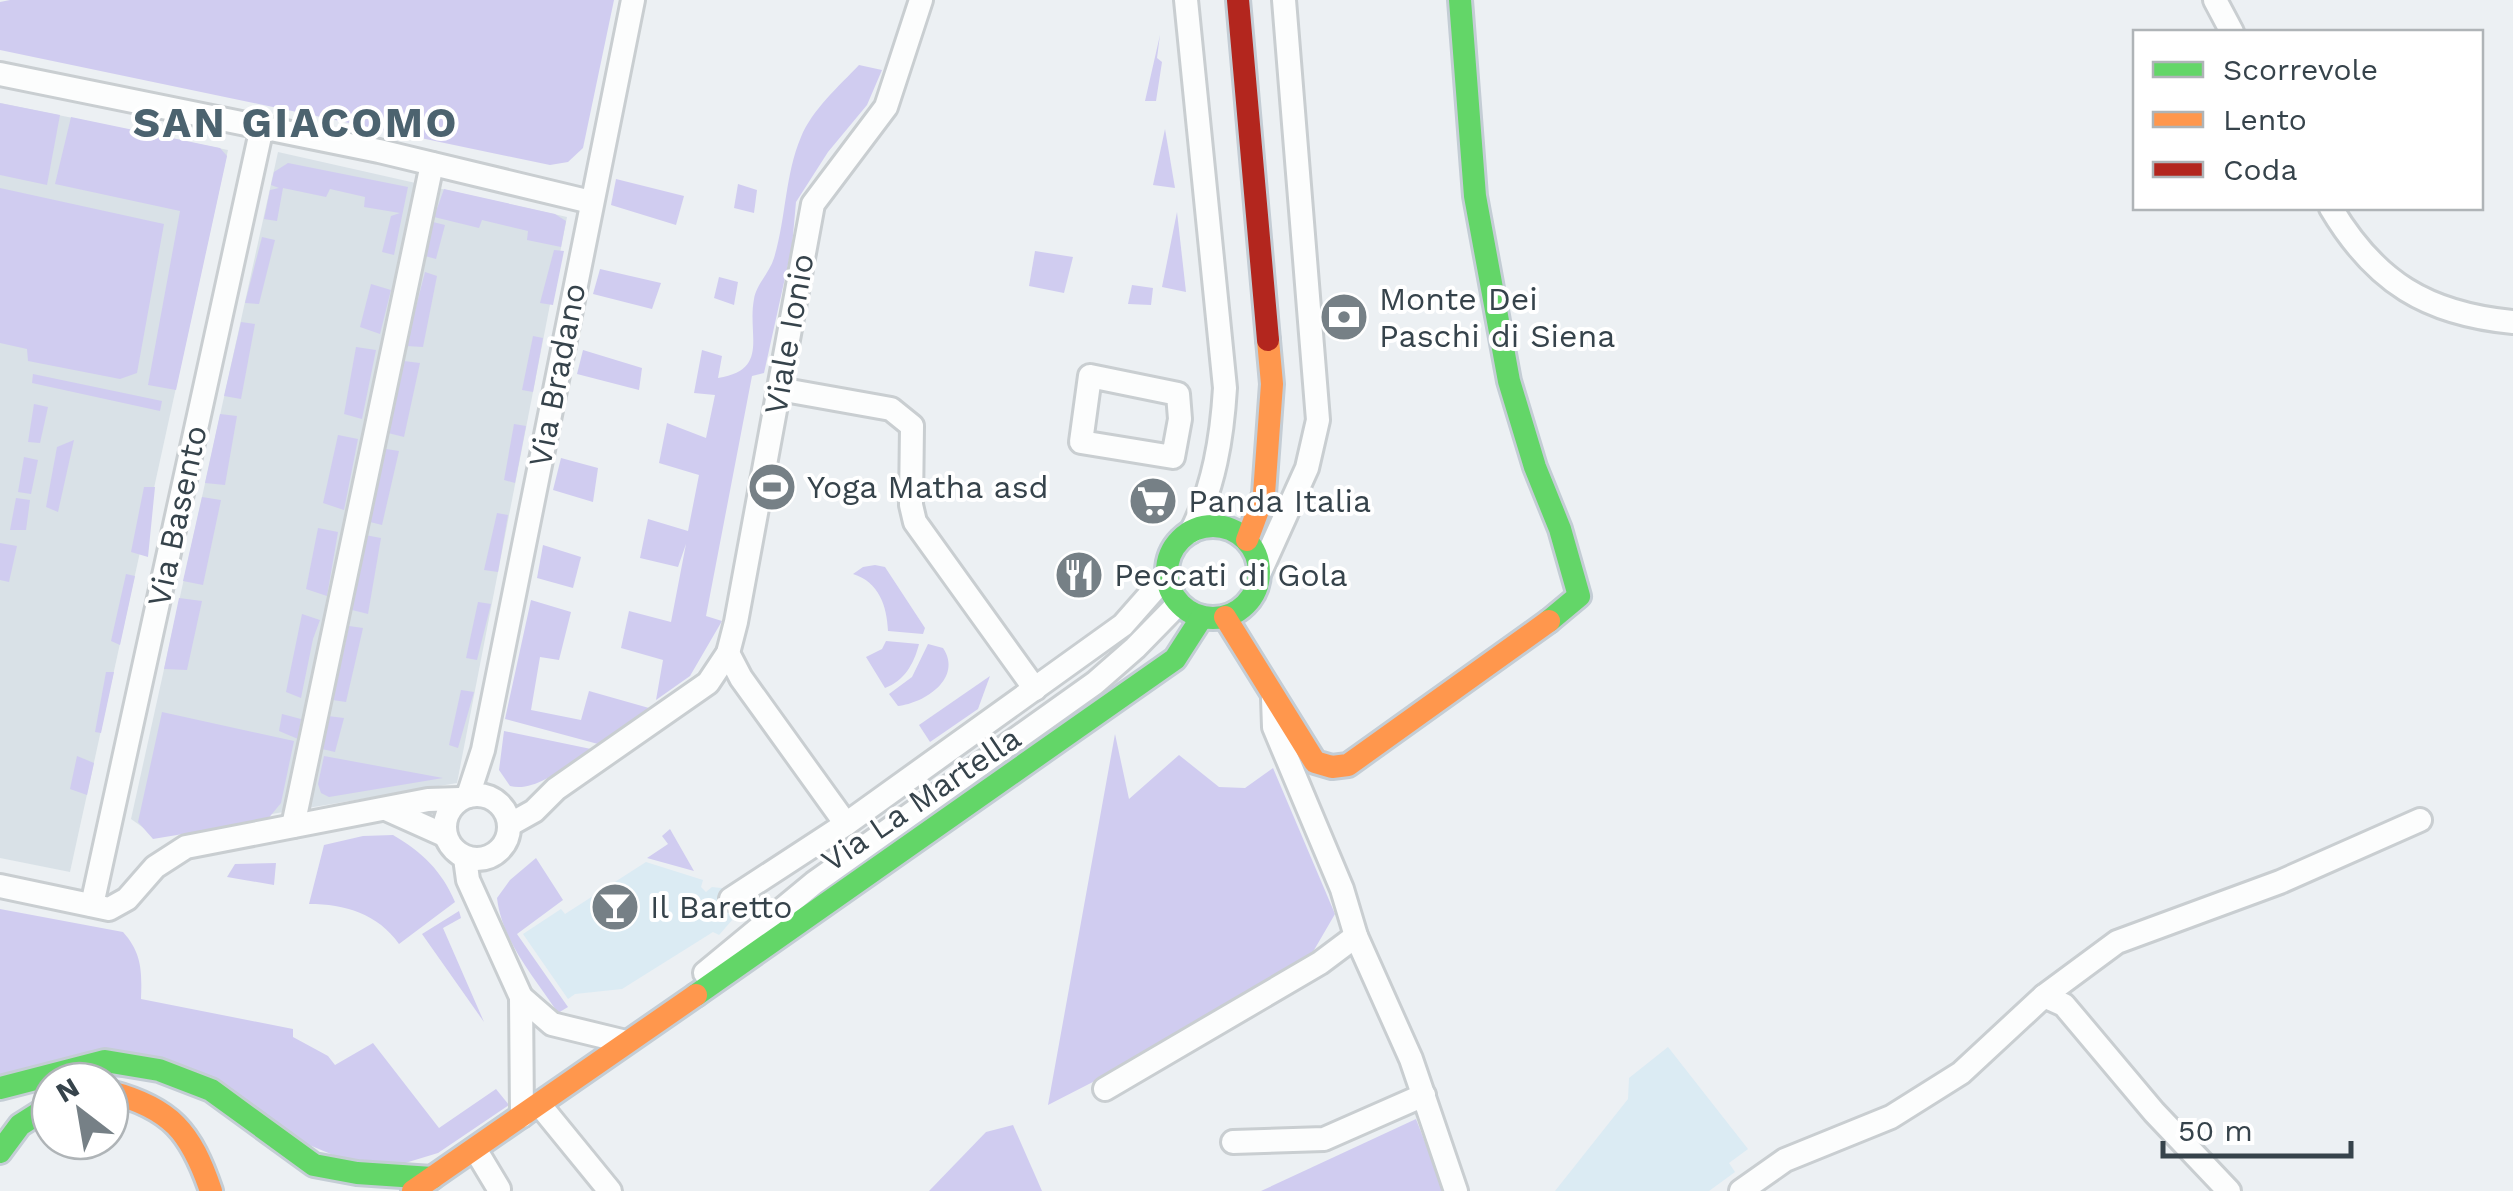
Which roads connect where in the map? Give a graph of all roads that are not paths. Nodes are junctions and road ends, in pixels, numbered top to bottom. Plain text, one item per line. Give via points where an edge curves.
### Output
1 (633, 0) edge
2 (921, 0) edge
3 (1186, 0) edge
4 (1238, 0) edge
5 (1284, 0) edge
6 (1460, 0) edge
7 (2214, 0) edge
8 (2231, 30) edge
9 (0, 74) edge
10 (262, 127) junction
11 (432, 164) junction
12 (591, 202) junction
13 (2332, 210) edge
14 (2513, 322) edge
15 (779, 388) junction
16 (1180, 419) joint
17 (1268, 450) junction
18 (1307, 468) junction
19 (1191, 532) junction
20 (1249, 535) junction
21 (1274, 539) junction
22 (1260, 572) junction
23 (1167, 575) junction
24 (1178, 604) junction
25 (1213, 617) junction
26 (728, 653) junction
27 (1036, 689) junction
28 (1273, 694) junction
29 (1287, 758) junction
30 (1277, 785) dead end
31 (485, 804) junction
32 (386, 809) junction
33 (2420, 820) dead end
34 (846, 824) junction
35 (293, 826) junction
36 (444, 835) junction
37 (496, 853) junction
38 (465, 858) junction
39 (0, 886) edge
40 (731, 899) dead end
41 (480, 900) junction
42 (92, 905) junction
43 (1356, 936) junction
44 (2044, 996) junction
45 (520, 997) junction
46 (660, 1018) junction
47 (626, 1042) junction
48 (0, 1088) edge
49 (1105, 1089) dead end
50 (130, 1096) edge
51 (1424, 1096) junction
52 (531, 1110) junction
53 (30, 1117) edge
54 (1233, 1142) dead end
55 (474, 1149) junction
56 (0, 1152) edge
57 (314, 1165) junction
58 (423, 1184) edge
59 (499, 1188) dead end
60 (211, 1191) edge
61 (326, 1191) edge
62 (610, 1191) edge
63 (1456, 1191) edge
64 (1741, 1191) edge
65 (2229, 1191) edge

1 - 12 street, Via Bradano
2 - 15 street, Viale Ionio via 886,107 813,204
3 - 19 street via 1225,388 1222,439
4 - 17 street via 1272,384
5 - 18 street via 1318,420
6 - 28 street via 1475,196 1509,382 1578,596 1348,765 1315,762
7 - 8 street
9 - 10 street
10 - 11 street
10 - 42 street, Via Basento
11 - 12 street
11 - 35 street
12 - 31 street, Via Bradano via 483,750
13 - 14 street via 2387,279 2425,302
15 - 26 street, Viale Ionio
15 - 27 street via 891,408 912,426 915,522
16 - 16 street via 1178,394 1090,376 1081,442 1173,457
17 - 18 street
17 - 20 street via 1264,494
18 - 21 street
19 - 20 street via 1215,525
19 - 23 street via 1171,552
20 - 21 street
20 - 22 street
21 - 22 street
22 - 25 street via 1244,606
23 - 24 street
23 - 27 street via 1123,625
24 - 25 street
24 - 46 street, Via La Martella via 1095,683 748,934
25 - 28 street
25 - 46 street, Via La Martella via 1175,659 1106,712
26 - 31 street, Viale Ionio via 708,683 534,811
26 - 34 street
27 - 34 street
28 - 29 street via 1274,726
29 - 30 street
29 - 43 street
31 - 32 street via 428,800
31 - 36 street via 446,815
31 - 37 street via 504,845
32 - 35 street
32 - 36 street
33 - 44 street via 2358,854 2117,942
34 - 40 street
35 - 42 street via 186,847 109,910
36 - 38 street
37 - 38 street
37 - 41 street via 483,874
38 - 41 street
39 - 42 street
41 - 45 street
43 - 49 street via 1216,1033
43 - 51 street
44 - 64 street via 1962,1073 1891,1116 1785,1160
44 - 65 street via 2064,1005
45 - 47 street via 552,1024
45 - 52 street
46 - 47 street, Via La Martella
47 - 52 street, Via La Martella
48 - 57 street via 106,1061 159,1070 211,1090
50 - 60 street via 177,1122 199,1152
51 - 54 street via 1324,1139
51 - 63 street
52 - 55 street, Via La Martella
52 - 62 street
53 - 56 street via 6,1137
55 - 58 street, Via La Martella
55 - 59 street
57 - 58 street
57 - 61 street

